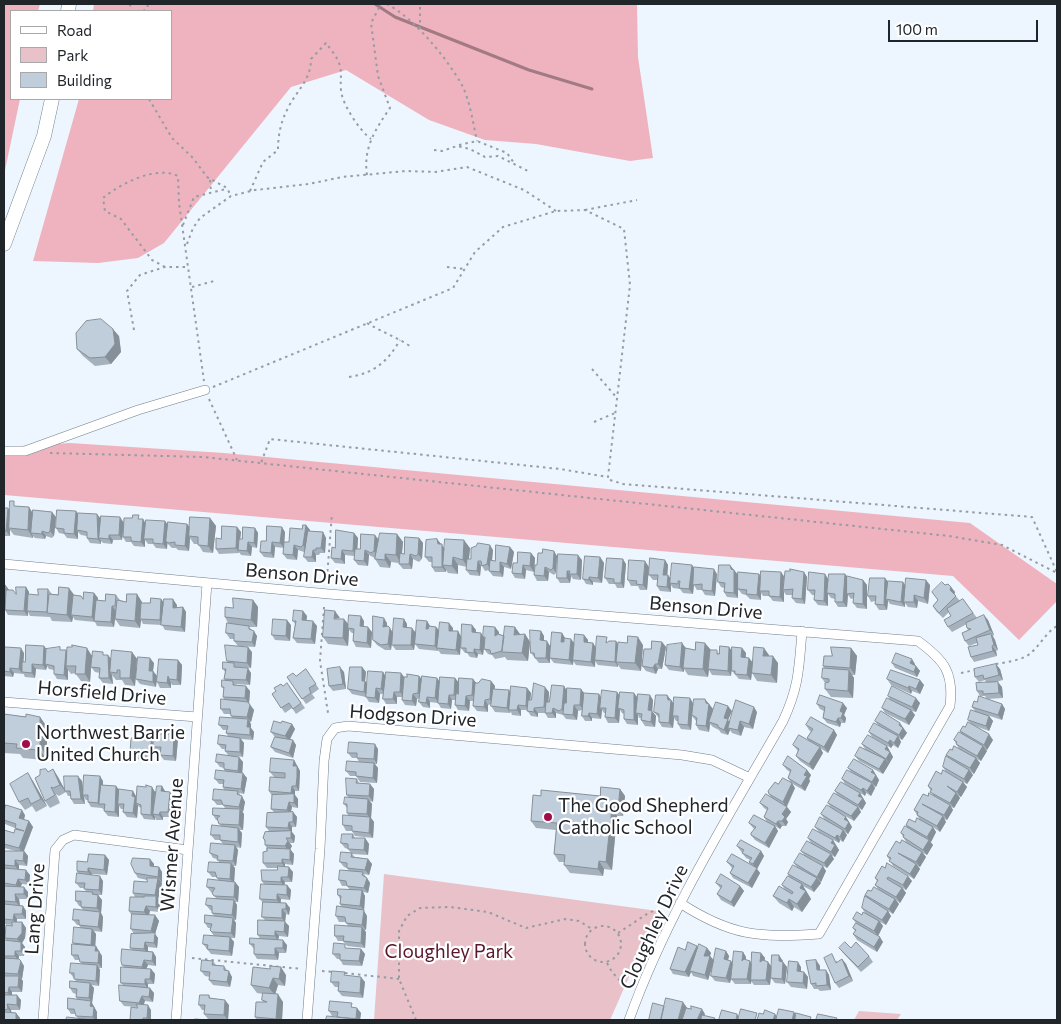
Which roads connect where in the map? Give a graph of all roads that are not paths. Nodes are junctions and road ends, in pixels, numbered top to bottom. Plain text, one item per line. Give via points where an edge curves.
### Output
1 (52, 100) edge
2 (4, 244) edge
3 (205, 390) road end
4 (4, 451) edge
5 (4, 564) edge
6 (207, 583) junction
7 (802, 632) junction
8 (4, 702) edge
9 (197, 717) junction
10 (750, 778) junction
11 (188, 850) junction
12 (680, 903) junction
13 (43, 1020) edge
14 (176, 1020) edge
15 (307, 1020) edge
16 (630, 1020) edge

1 - 2 main road via 44,136
3 - 4 street via 138,410 25,451
5 - 6 street, Benson Drive
6 - 7 street, Benson Drive
6 - 9 street, Wismer Avenue
7 - 10 street, Cloughley Drive via 795,696
7 - 12 street, Benson Drive via 918,640 936,654 948,671 952,692 950,706 819,934 741,933 706,920
8 - 9 street, Horsfield Drive
9 - 11 street, Wismer Avenue
10 - 12 street, Cloughley Drive
10 - 15 street, Hodgson Drive via 712,760 682,755 348,726 335,728 327,739 324,761
11 - 13 street, Lang Drive via 74,835 63,840 56,850
11 - 14 street, Wismer Avenue
12 - 16 street, Cloughley Drive via 640,989

